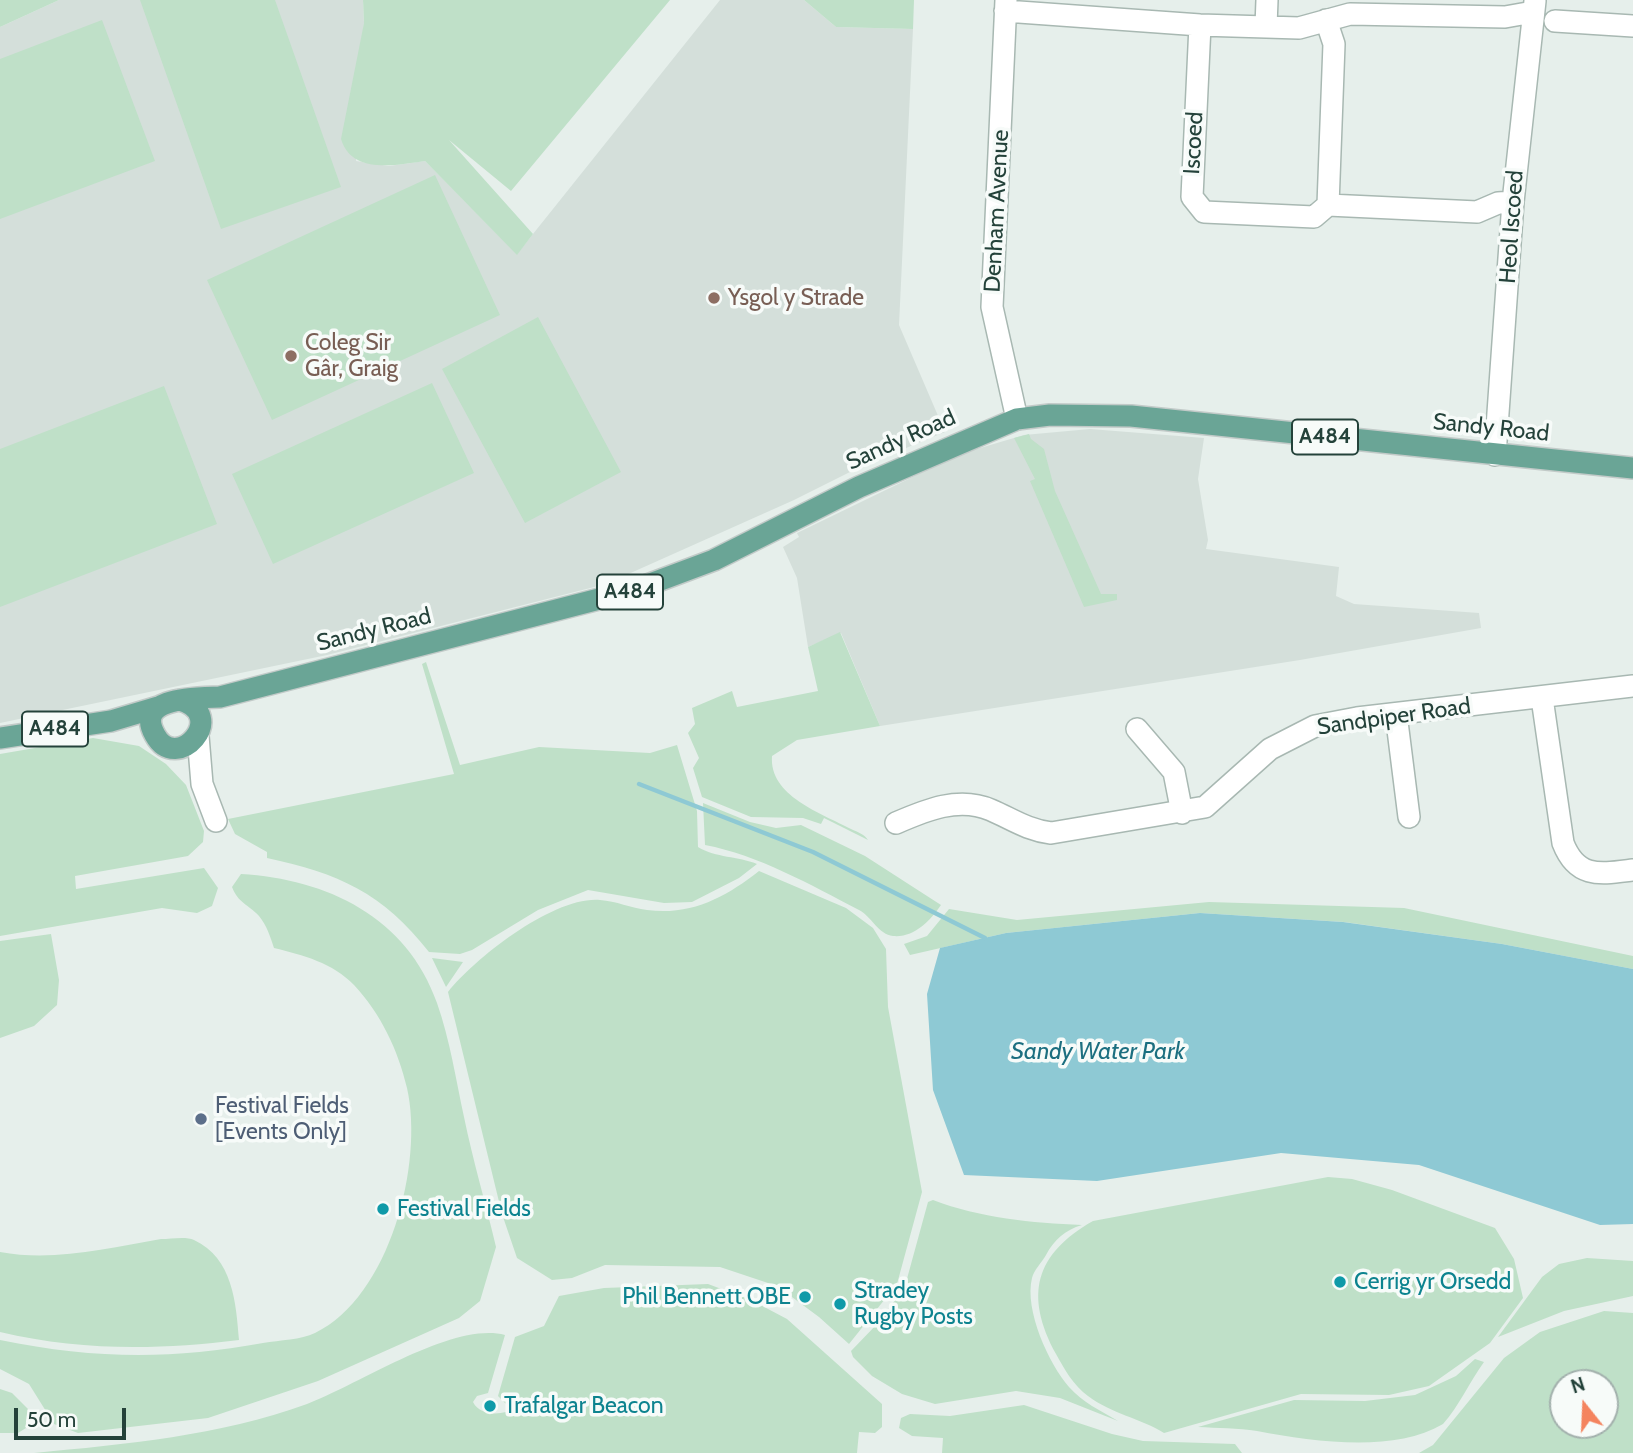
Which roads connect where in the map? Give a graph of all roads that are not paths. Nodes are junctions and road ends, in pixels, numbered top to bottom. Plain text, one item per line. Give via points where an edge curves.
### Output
1 (1267, 0) edge
2 (1006, 5) edge
3 (1534, 6) edge
4 (1326, 20) junction
5 (1555, 21) dead end
6 (1200, 25) junction
7 (1266, 26) junction
8 (1633, 26) edge
9 (1513, 202) junction
10 (1328, 205) junction
11 (1017, 419) junction
12 (1495, 455) junction
13 (1633, 468) edge
14 (1633, 686) edge
15 (220, 697) junction
16 (1542, 698) junction
17 (180, 700) junction
18 (158, 707) junction
19 (1396, 714) junction
20 (111, 721) junction
21 (199, 728) junction
22 (1137, 729) dead end
23 (153, 731) junction
24 (0, 738) edge
25 (178, 748) junction
26 (202, 784) junction
27 (1182, 813) junction
28 (1409, 817) dead end
29 (216, 821) dead end
30 (896, 823) dead end
31 (1633, 870) edge

1 - 7 street
2 - 6 street
2 - 11 street, Denham Avenue via 992,307
3 - 4 street via 1505,17 1350,14
3 - 9 street, Heol Iscoed
4 - 7 street via 1299,28
4 - 10 street via 1334,44
5 - 8 street
6 - 7 street
6 - 10 street, Iscoed via 1192,197 1204,212 1314,217
9 - 10 street, Iscoed via 1477,212
9 - 12 street, Heol Iscoed
11 - 12 main road, Sandy Road / A484 via 1131,416
11 - 15 main road, Sandy Road / A484 via 859,487 714,560 634,590
12 - 13 main road, Sandy Road / A484
14 - 16 street, Sandpiper Road
15 - 17 main road, Sandy Road / A484
15 - 21 main road
16 - 19 street, Sandpiper Road
16 - 31 street via 1563,844 1569,858 1582,869 1599,874
17 - 18 main road, A484
17 - 21 main road via 194,707
18 - 20 main road, A484
18 - 23 main road
19 - 27 street, Sandpiper Road via 1315,726 1294,735 1270,748 1205,807
19 - 28 street
20 - 23 main road, A484
20 - 24 main road, A484
21 - 25 main road via 186,747
21 - 26 street
22 - 27 street via 1174,772
23 - 25 main road, A484 via 162,744
25 - 26 street
26 - 29 street
27 - 30 street, Sandpiper Road via 1051,833 1030,830 990,809 961,804 931,809

